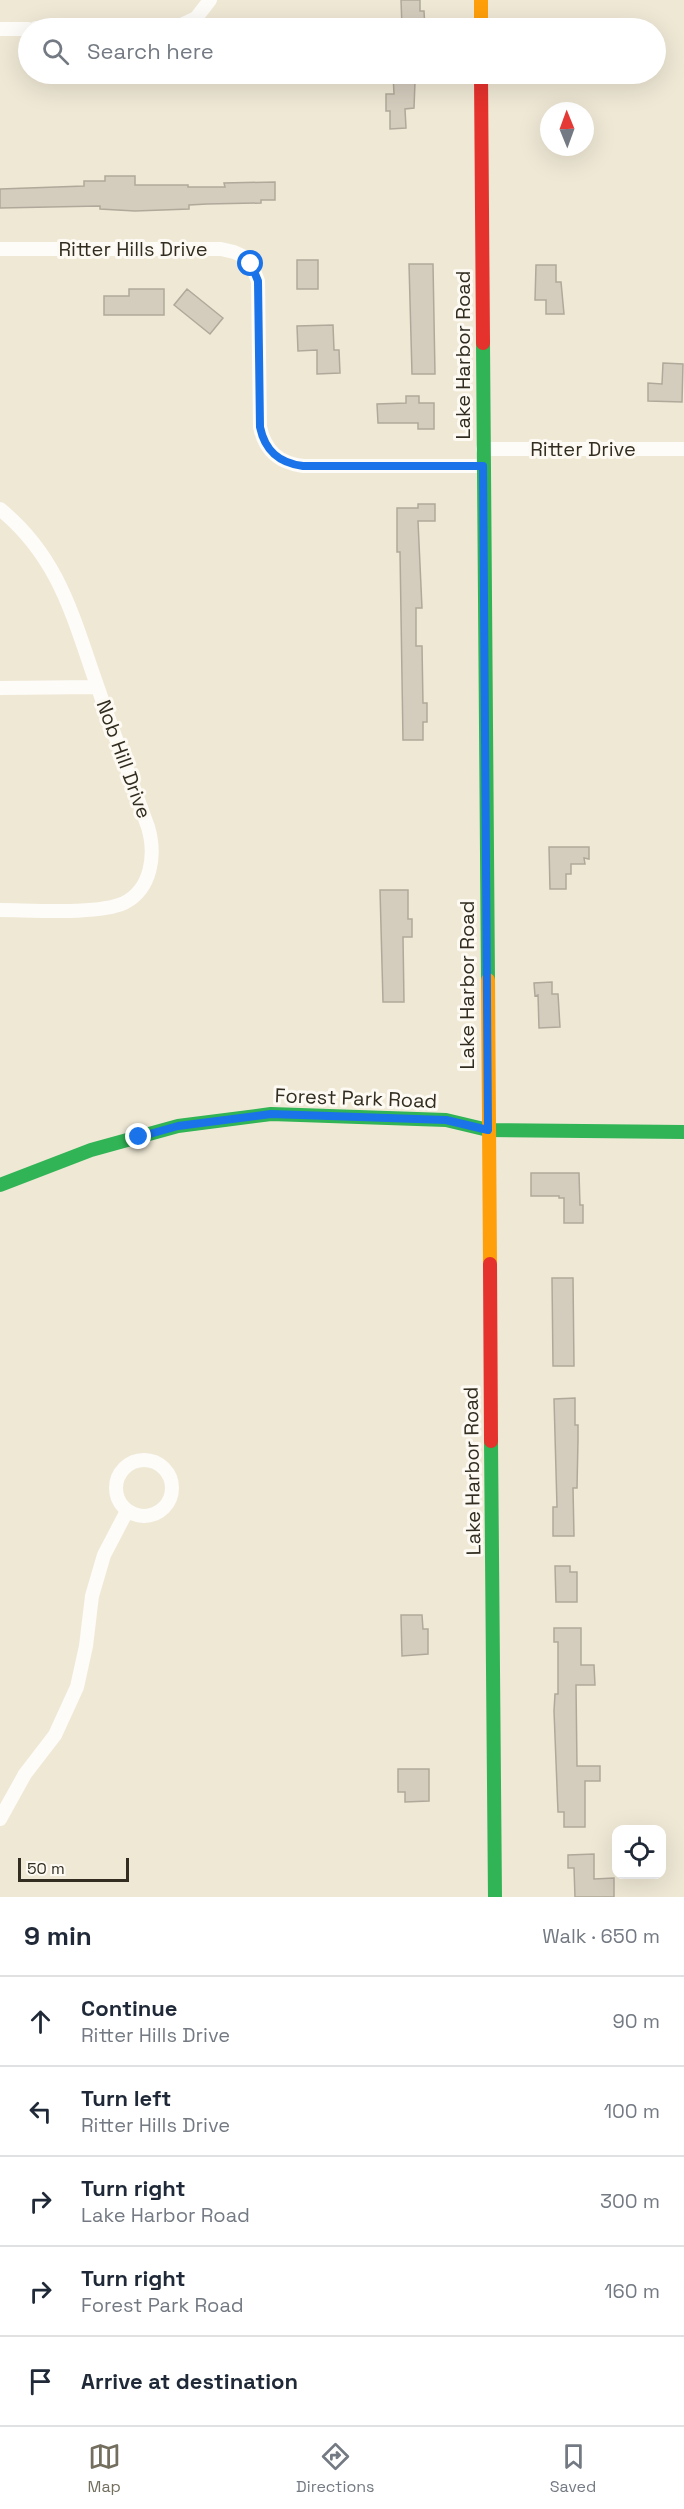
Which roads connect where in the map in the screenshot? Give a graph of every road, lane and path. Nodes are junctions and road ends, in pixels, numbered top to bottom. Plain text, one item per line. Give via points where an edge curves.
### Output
1 (210, 0) edge
2 (481, 0) edge
3 (196, 18) edge
4 (481, 18) edge
5 (0, 29) edge
6 (18, 29) edge
7 (481, 84) edge
8 (0, 249) edge
9 (483, 449) junction
10 (684, 449) edge
11 (483, 466) junction
12 (0, 509) edge
13 (97, 687) junction
14 (0, 688) edge
15 (0, 910) edge
16 (488, 1130) junction
17 (684, 1132) edge
18 (0, 1185) edge
19 (127, 1510) junction
20 (0, 1819) edge
21 (495, 1897) edge

1 - 3 street
2 - 4 street
5 - 6 street
7 - 9 street, Lake Harbor Road
8 - 11 street, Ritter Hills Drive via 192,248 234,252 251,264 258,281 260,427 273,455 303,466
9 - 10 street, Ritter Drive
9 - 11 street, Lake Harbor Road
11 - 16 street, Lake Harbor Road
12 - 13 street, Nob Hill Drive via 33,540 54,572 79,630
13 - 14 street
13 - 15 street, Nob Hill Drive via 152,840 150,871 135,894 111,907
16 - 17 street, Forest Park Road
16 - 18 street, Forest Park Road via 446,1120 271,1114 213,1120 91,1150
16 - 21 street, Lake Harbor Road
19 - 19 street via 143,1516 161,1511 172,1488 167,1471 142,1460 124,1467 118,1475 116,1494
19 - 20 street via 104,1555 92,1596 76,1687 55,1735

